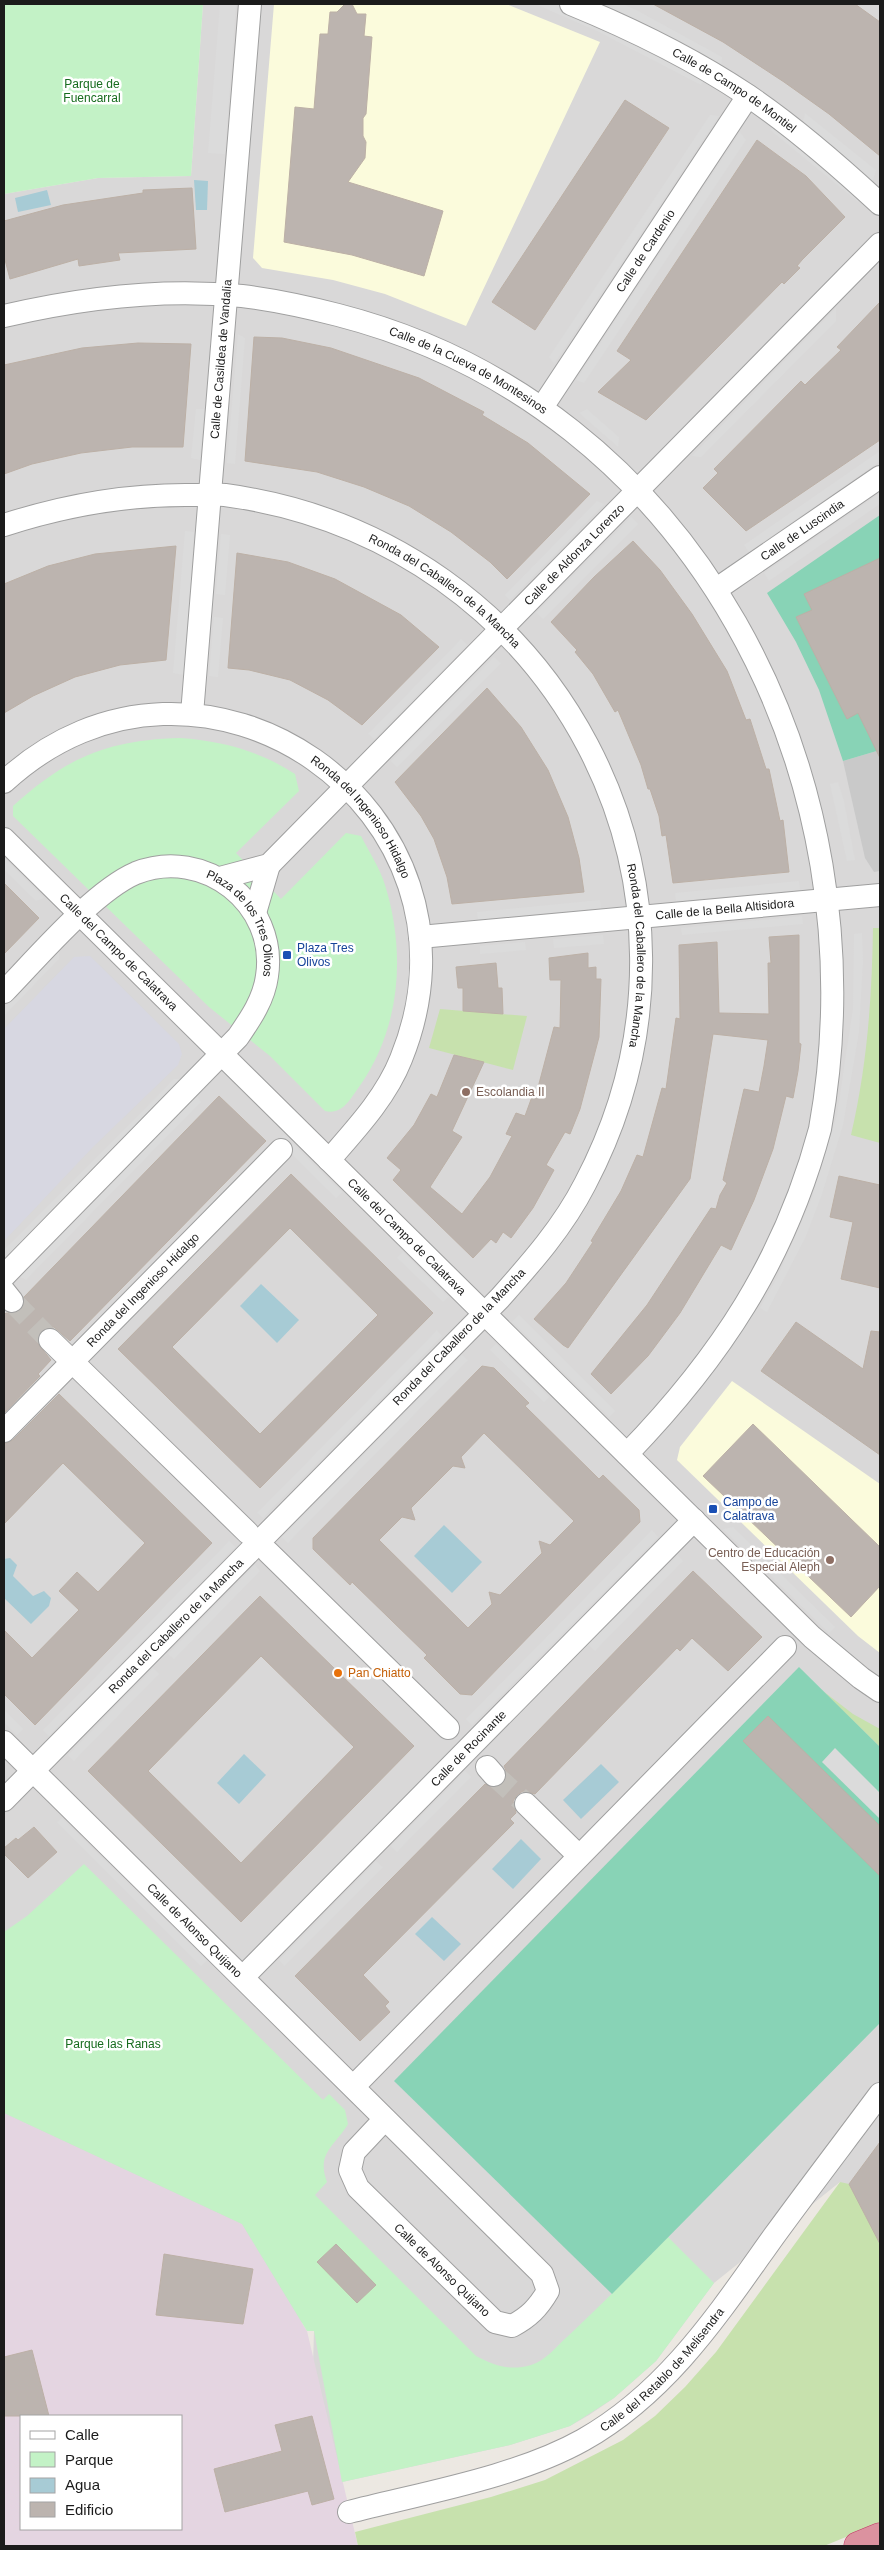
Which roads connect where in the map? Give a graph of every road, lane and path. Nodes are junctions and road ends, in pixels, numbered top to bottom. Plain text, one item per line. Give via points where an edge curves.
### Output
1 (250, 4) edge
2 (571, 4) edge
3 (748, 96) junction
4 (880, 204) edge
5 (880, 244) edge
6 (226, 295) junction
7 (4, 316) edge
8 (543, 406) junction
9 (880, 477) edge
10 (642, 486) junction
11 (211, 494) junction
12 (4, 526) edge
13 (724, 584) junction
14 (502, 628) junction
15 (192, 714) junction
16 (4, 782) edge
17 (348, 785) junction
18 (4, 839) edge
19 (269, 865) junction
20 (220, 878) junction
21 (880, 895) edge
22 (839, 899) junction
23 (255, 913) junction
24 (80, 915) junction
25 (640, 918) junction
26 (420, 938) junction
27 (4, 992) edge
28 (222, 1054) junction
29 (281, 1150) dead end
30 (329, 1160) junction
31 (4, 1276) edge
32 (485, 1313) junction
33 (50, 1340) tunnel mouth
34 (72, 1362) junction
35 (4, 1431) edge
36 (627, 1454) junction
37 (694, 1520) junction
38 (248, 1533) dead end
39 (268, 1552) dead end
40 (785, 1647) dead end
41 (880, 1691) edge
42 (448, 1728) dead end
43 (4, 1742) edge
44 (33, 1771) junction
45 (4, 1800) edge
46 (526, 1804) tunnel mouth
47 (579, 1856) junction
48 (243, 1977) junction
49 (354, 2086) junction
50 (880, 2094) edge
51 (385, 2119) junction
52 (349, 2512) dead end
53 (880, 2537) edge
54 (858, 2546) edge

1 - 6 street, Calle de Casildea de Vandalia
2 - 3 street, Calle de Campo de Montiel via 606,18 703,68
3 - 4 street, Calle de Campo de Montiel
3 - 8 street, Calle de Cardenio
5 - 10 street, Calle de Aldonza Lorenzo
6 - 7 street, Calle de la Cueva de Montesinos via 115,297
6 - 8 street, Calle de la Cueva de Montesinos via 284,303 391,331 495,377
6 - 11 street, Calle de Casildea de Vandalia
8 - 10 street, Calle de la Cueva de Montesinos via 576,429
9 - 13 street, Calle de Luscindia
10 - 13 street, Calle de la Cueva de Montesinos
10 - 14 street, Calle de Aldonza Lorenzo
11 - 12 street, Ronda del Caballero de la Mancha via 166,494 92,501
11 - 14 street, Ronda del Caballero de la Mancha via 286,508 358,532 436,575 479,606
11 - 15 street, Calle de Casildea de Vandalia
13 - 22 street, Calle de la Cueva de Montesinos via 764,650 806,748 827,825
14 - 17 street, Calle de Aldonza Lorenzo
14 - 25 street, Ronda del Caballero de la Mancha via 568,709 598,764 626,845
15 - 16 street, Ronda del Ingenioso Hidalgo via 136,717 73,735 39,754
15 - 17 street, Ronda del Ingenioso Hidalgo via 260,730 316,760
17 - 19 street, Calle de Aldonza Lorenzo
17 - 26 street, Ronda del Ingenioso Hidalgo via 380,824 398,856 413,898
18 - 24 street, Calle del Campo de Calatrava
19 - 20 street
19 - 23 street, Calle de Aldonza Lorenzo
20 - 23 street, Plaza de los Tres Olivos via 245,898
20 - 24 street, Plaza de los Tres Olivos via 202,870 180,867 137,873 118,883
21 - 22 street, Calle de la Bella Altisidora
22 - 25 street, Calle de la Bella Altisidora
22 - 36 street, Calle de la Cueva de Montesinos via 841,973 835,1055 820,1129 798,1196 764,1272 714,1354
23 - 28 street, Plaza de los Tres Olivos via 266,939 268,977 259,1005 238,1037
24 - 27 street, Plaza de los Tres Olivos
24 - 28 street, Calle del Campo de Calatrava
25 - 26 street, Calle de la Bella Altisidora
25 - 32 street, Ronda del Caballero de la Mancha via 641,987 636,1033 625,1085 608,1135 585,1185 558,1229
26 - 30 street, Ronda del Ingenioso Hidalgo via 417,1004 401,1059 382,1095
28 - 30 street, Calle del Campo de Calatrava
28 - 31 street, Plaza de los Tres Olivos
29 - 34 street, Ronda del Ingenioso Hidalgo
30 - 32 street, Calle del Campo de Calatrava
32 - 36 street, Calle del Campo de Calatrava
32 - 44 street, Ronda del Caballero de la Mancha
33 - 34 street
34 - 35 street, Ronda del Ingenioso Hidalgo
34 - 38 street
36 - 37 street, Calle del Campo de Calatrava
37 - 41 street, Calle del Campo de Calatrava via 824,1648
37 - 48 street, Calle de Rocinante
39 - 42 street
40 - 47 street
43 - 44 street, Calle de Alonso Quijano
44 - 45 street, Ronda del Caballero de la Mancha
44 - 48 street, Calle de Alonso Quijano
46 - 47 street
47 - 49 street
48 - 49 street, Calle de Alonso Quijano
49 - 51 street, Calle de Alonso Quijano
50 - 52 street, Calle del Retablo de Melisendra via 698,2342 644,2397 603,2428 550,2455 500,2472
51 - 51 street, Calle de Alonso Quijano via 354,2152 350,2170 358,2188 495,2322 512,2326 528,2317 548,2291 542,2274
53 - 54 highway

